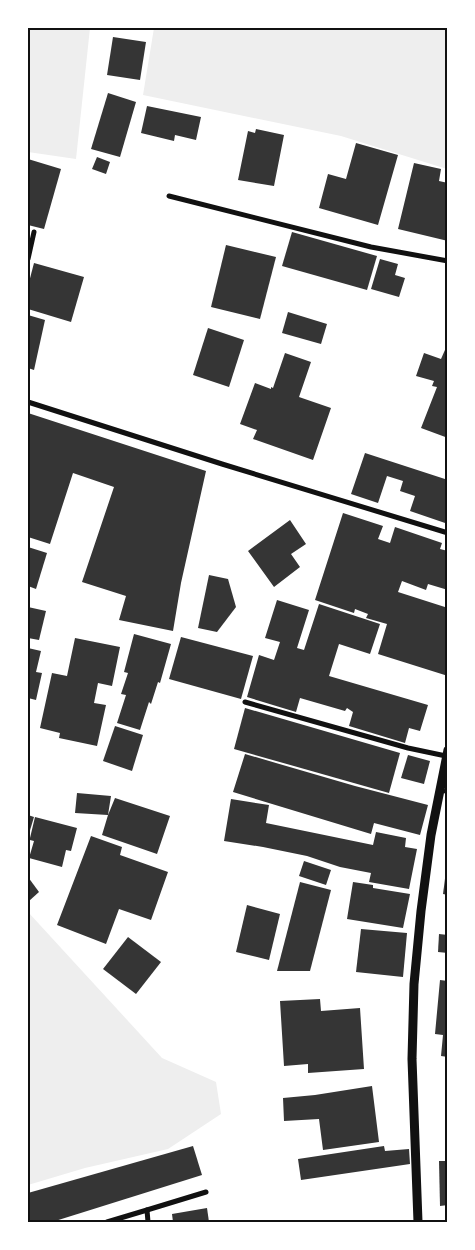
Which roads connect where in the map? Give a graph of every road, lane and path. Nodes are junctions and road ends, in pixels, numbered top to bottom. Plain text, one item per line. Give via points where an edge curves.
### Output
1 (169, 196) dead end
2 (34, 232) dead end
3 (28, 259) edge
4 (448, 261) edge
5 (28, 402) edge
6 (448, 533) edge
7 (245, 702) dead end
8 (447, 753) edge
9 (443, 791) edge
10 (206, 1192) dead end
11 (147, 1210) junction
12 (106, 1222) edge
13 (148, 1222) edge
14 (418, 1222) edge

1 - 4 street via 371,246
2 - 3 street
5 - 6 street
7 - 8 street via 408,748
8 - 9 street
9 - 14 street via 431,835 414,984 412,1060
10 - 11 street
11 - 12 street
11 - 13 street

